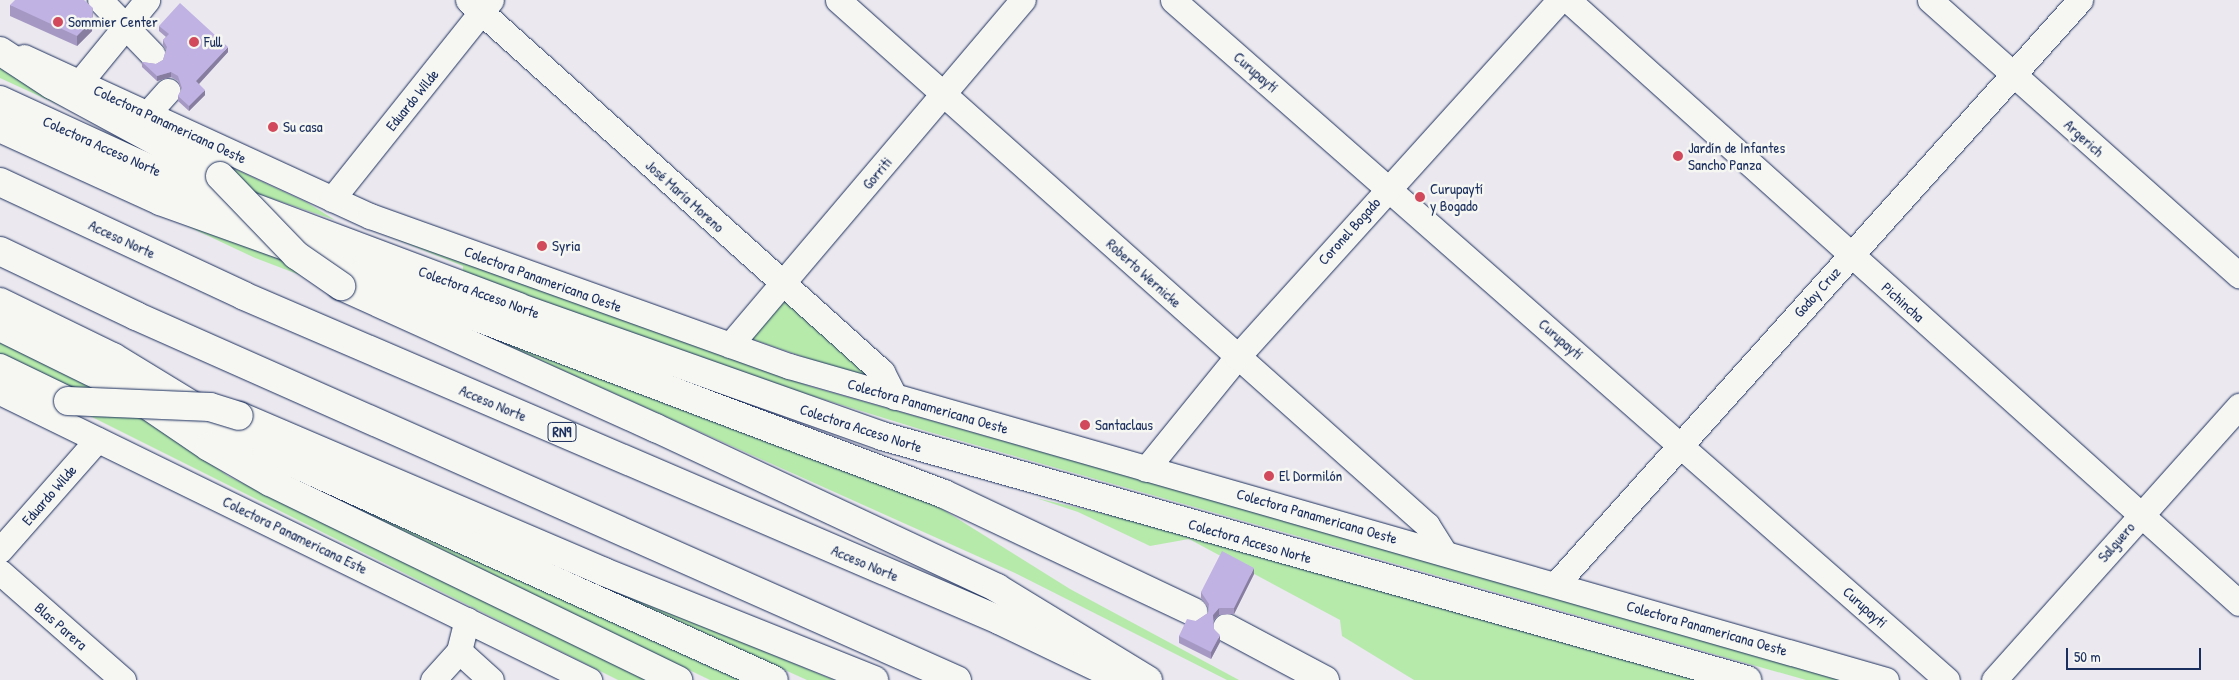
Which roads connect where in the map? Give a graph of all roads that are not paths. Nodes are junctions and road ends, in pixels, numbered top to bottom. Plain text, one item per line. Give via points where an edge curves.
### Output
1 (100, 0) edge
2 (147, 0) edge
3 (838, 0) edge
4 (1023, 0) edge
5 (1173, 0) edge
6 (1560, 0) edge
7 (1568, 0) edge
8 (1930, 0) edge
9 (2080, 0) edge
10 (480, 4) edge
11 (126, 23) junction
12 (0, 46) edge
13 (0, 51) edge
14 (153, 55) dead end
15 (2014, 76) junction
16 (80, 82) junction
17 (168, 91) dead end
18 (944, 93) junction
19 (0, 100) edge
20 (147, 114) junction
21 (0, 128) edge
22 (0, 182) edge
23 (1388, 188) junction
24 (332, 200) junction
25 (0, 251) edge
26 (1850, 255) junction
27 (2239, 275) edge
28 (783, 285) junction
29 (0, 302) edge
30 (0, 326) edge
31 (730, 345) junction
32 (1237, 357) junction
33 (0, 368) edge
34 (0, 392) edge
35 (895, 398) junction
36 (2239, 406) edge
37 (97, 440) junction
38 (1681, 444) junction
39 (1146, 469) junction
40 (2140, 514) junction
41 (0, 550) edge
42 (1444, 552) junction
43 (0, 572) edge
44 (1556, 584) junction
45 (2239, 603) edge
46 (1194, 612) dead end
47 (467, 620) junction
48 (1227, 628) dead end
49 (459, 651) junction
50 (123, 680) edge
51 (433, 680) edge
52 (491, 680) edge
53 (589, 680) edge
54 (678, 680) edge
55 (774, 680) edge
56 (874, 680) edge
57 (957, 680) edge
58 (1124, 680) edge
59 (1148, 680) edge
60 (1325, 680) edge
61 (1747, 680) edge
62 (1886, 680) edge
63 (1947, 680) edge
64 (1994, 680) edge

1 - 11 street
2 - 11 street
3 - 18 street, Roberto Wernicke
4 - 18 street, Gorriti
5 - 23 street, Curupaytí
6 - 23 street, Coronel Bogado
7 - 26 street, Pichincha
8 - 15 street, Argerich
9 - 15 street, Godoy Cruz
10 - 24 street, Eduardo Wilde
10 - 28 street, José María Moreno
11 - 14 street
11 - 16 street
12 - 16 street, Colectora Panamericana Oeste
13 - 59 highway, bridge via 52,85 220,176 296,255 341,286 656,428 997,588
15 - 26 street, Godoy Cruz
15 - 27 street, Argerich
16 - 20 street, Colectora Panamericana Oeste
17 - 20 street
18 - 28 street, Gorriti
18 - 32 street, Roberto Wernicke
19 - 61 highway, Colectora Acceso Norte via 150,168 545,317 882,436
20 - 24 street, Colectora Panamericana Oeste
21 - 46 highway via 160,201 363,274 944,494
22 - 58 highway, Acceso Norte / RN9 via 244,296 999,620
23 - 32 street, Coronel Bogado
23 - 38 street, Curupaytí
24 - 31 street, Colectora Panamericana Oeste via 548,282
25 - 57 highway via 136,316
26 - 38 street, Godoy Cruz
26 - 40 street, Pichincha
28 - 31 street, Gorriti
28 - 35 street, José María Moreno via 882,372
29 - 55 highway via 113,357 267,451
30 - 54 highway via 116,384 208,447 270,482
31 - 35 street, Colectora Panamericana Oeste
32 - 39 street, Coronel Bogado
32 - 42 street, Roberto Wernicke via 1427,525
33 - 56 highway, bridge via 68,401 210,407 239,416 604,572
34 - 37 street, Colectora Panamericana Este
35 - 39 street, Colectora Panamericana Oeste
36 - 40 street, Salguero
37 - 41 street, Eduardo Wilde
37 - 47 street, Colectora Panamericana Este
38 - 44 street, Godoy Cruz
38 - 63 street, Curupaytí
39 - 42 street, Colectora Panamericana Oeste
40 - 45 street, Pichincha
40 - 64 street, Salguero
42 - 44 street, Colectora Panamericana Oeste
43 - 50 street, Blas Parera
44 - 62 street, Colectora Panamericana Oeste
47 - 49 street
47 - 53 street, Colectora Panamericana Este
48 - 60 highway
49 - 51 street
49 - 52 street

